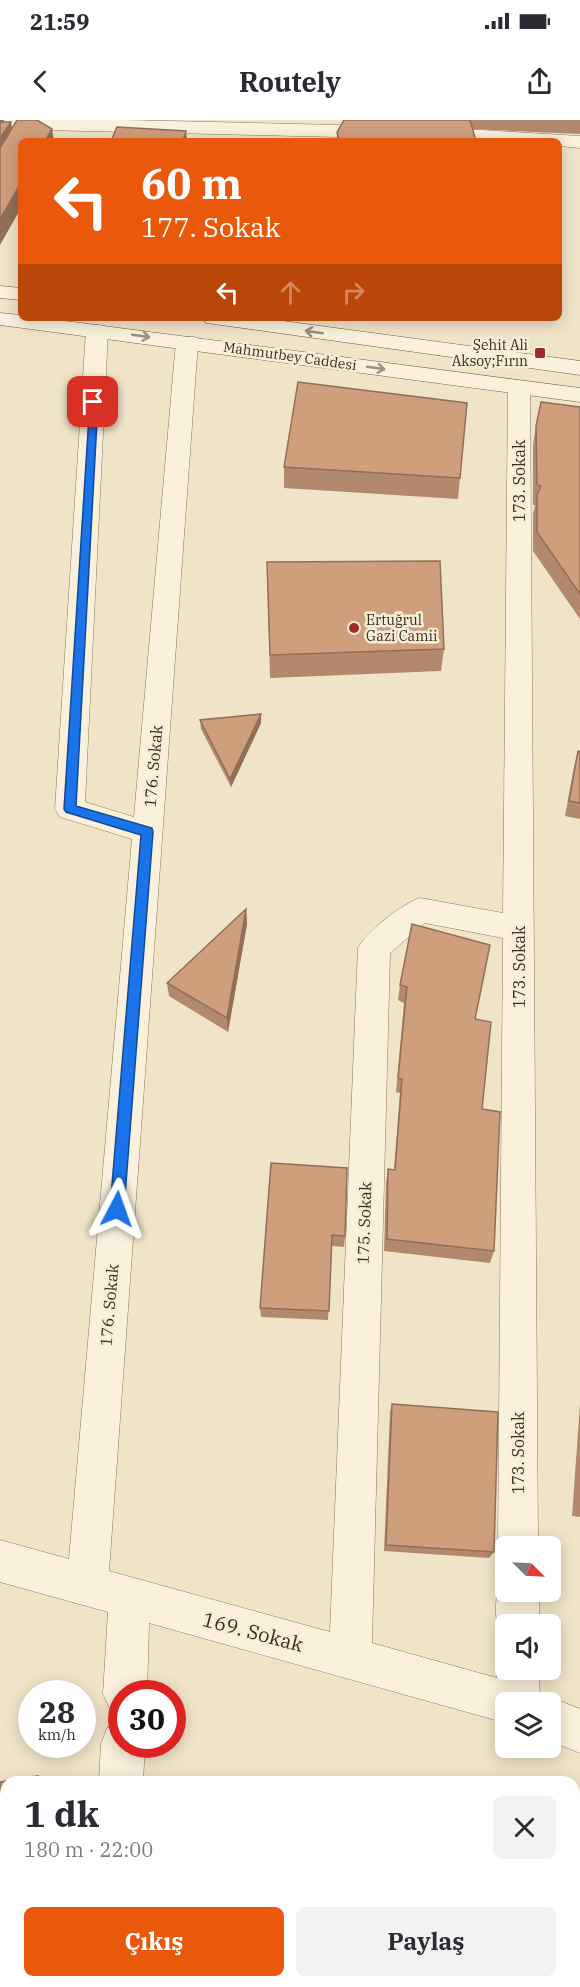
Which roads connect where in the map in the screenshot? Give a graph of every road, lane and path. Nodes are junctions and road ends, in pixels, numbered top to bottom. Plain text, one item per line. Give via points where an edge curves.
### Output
1 (28, 121) edge
2 (0, 124) edge
3 (100, 133) edge
4 (213, 134) edge
5 (504, 138) edge
6 (562, 141) edge
7 (580, 142) edge
8 (0, 319) edge
9 (236, 321) edge
10 (97, 331) junction
11 (187, 342) junction
12 (580, 368) edge
13 (519, 387) junction
14 (580, 395) edge
15 (147, 832) junction
16 (519, 929) junction
17 (518, 1536) edge
18 (0, 1561) edge
19 (87, 1585) junction
20 (129, 1598) junction
21 (350, 1659) junction
22 (126, 1680) edge
23 (495, 1699) edge
24 (561, 1723) edge
25 (580, 1731) edge
26 (122, 1758) edge
27 (121, 1776) edge

1 - 2 street
1 - 3 street
3 - 4 street
4 - 5 street via 408,133
6 - 7 street
8 - 10 street, Mahmutbey Caddesi
12 -> 9 street, Mahmutbey Caddesi
10 -> 11 street, Mahmutbey Caddesi
10 - 15 street via 70,809
11 -> 13 street, Mahmutbey Caddesi
11 - 15 street, 176. Sokak
13 - 14 street, Mahmutbey Caddesi
13 - 16 street, 173. Sokak
15 - 19 street, 176. Sokak
16 - 17 street, 173. Sokak
16 - 21 street, 175. Sokak via 420,910 374,948
18 - 19 street, 169. Sokak
19 - 20 street, 169. Sokak
20 - 21 street, 169. Sokak
20 - 22 street
21 - 23 street, 169. Sokak
24 - 25 street
26 - 27 street

